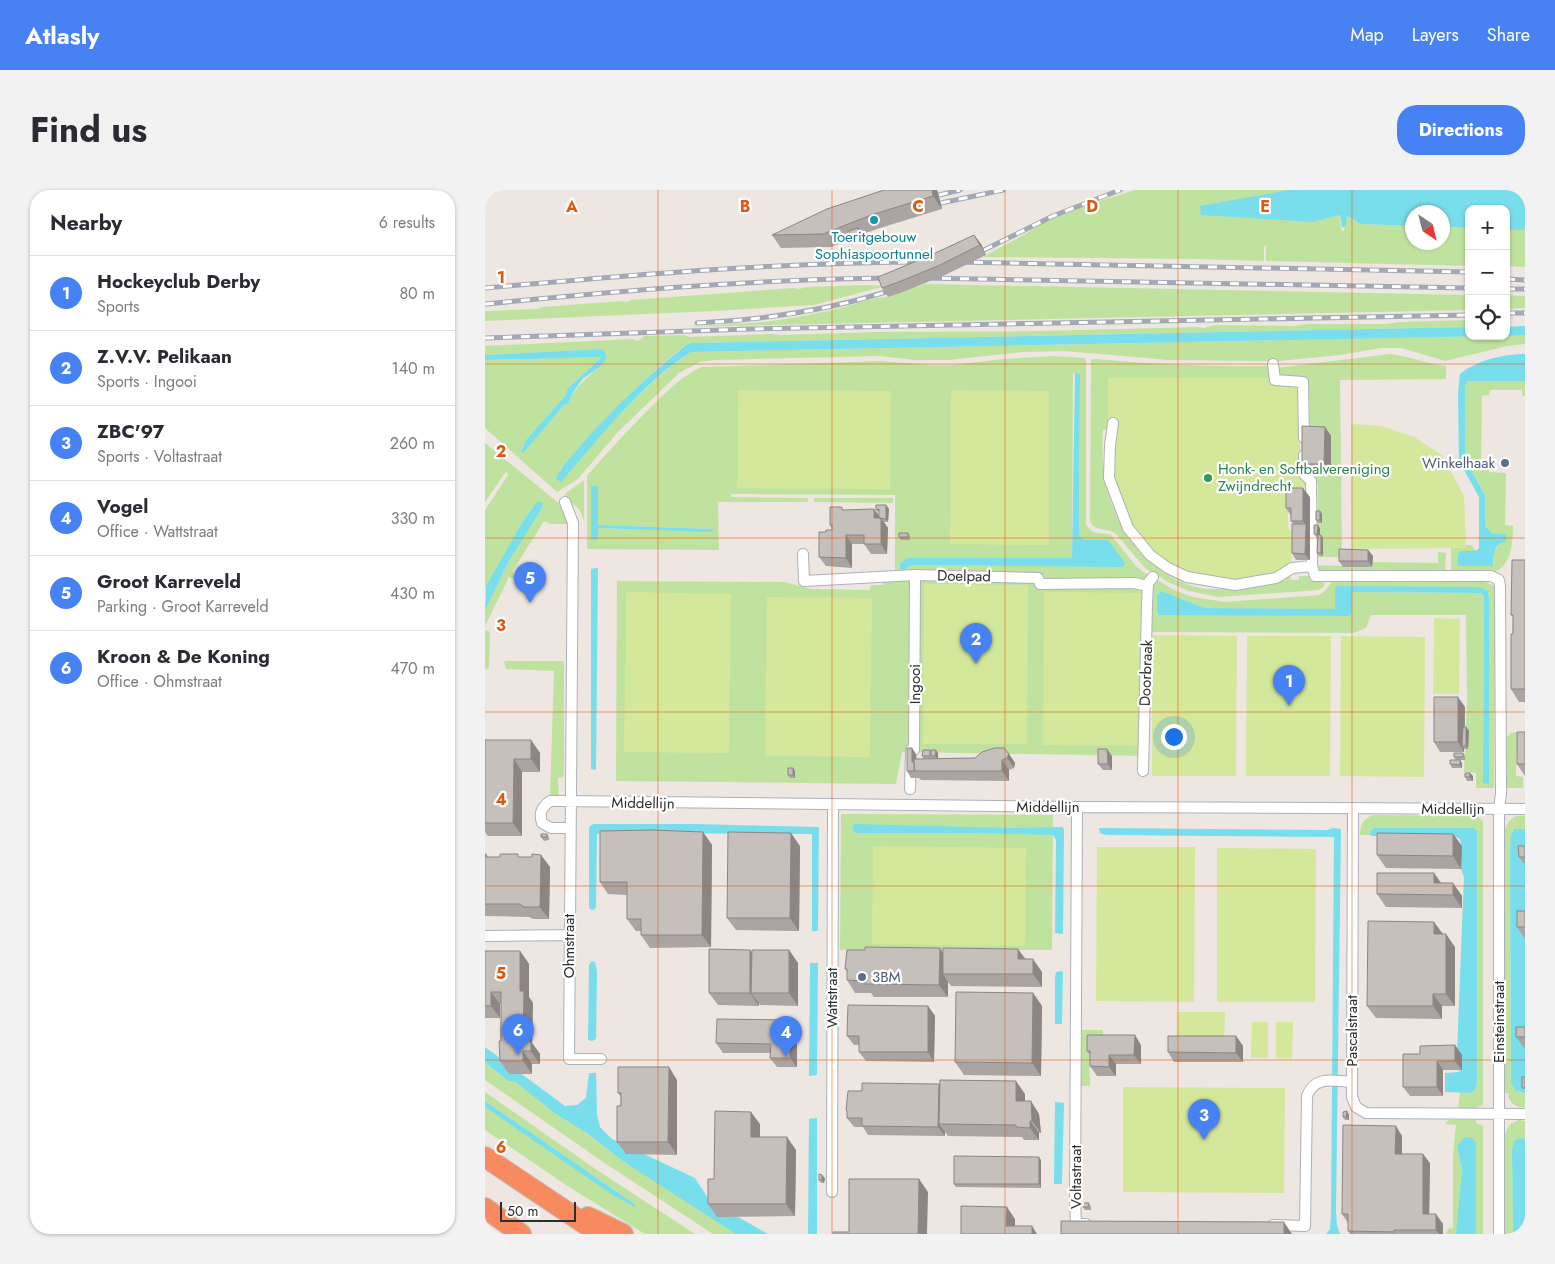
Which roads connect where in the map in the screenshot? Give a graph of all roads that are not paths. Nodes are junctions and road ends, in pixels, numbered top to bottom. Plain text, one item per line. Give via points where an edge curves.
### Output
1 (1273, 364) dead end
2 (1113, 423) dead end
3 (565, 502) dead end
4 (803, 554) dead end
5 (1312, 566) junction
6 (915, 575) junction
7 (1151, 581) joint
8 (1143, 771) dead end
9 (910, 789) dead end
10 (570, 802) junction
11 (833, 805) junction
12 (1077, 807) junction
13 (1353, 808) junction
14 (1499, 809) junction
15 (1525, 809) edge
16 (570, 828) junction
17 (569, 935) junction
18 (485, 936) edge
19 (601, 1059) dead end
20 (1352, 1082) junction
21 (1499, 1114) junction
22 (1525, 1114) edge
23 (485, 1157) edge
24 (528, 1186) junction
25 (832, 1192) dead end
26 (485, 1208) edge
27 (1096, 1224) edge
28 (1265, 1225) edge
29 (521, 1234) edge
30 (599, 1234) edge
31 (623, 1234) edge
32 (1499, 1234) edge

1 - 5 street via 1275,380 1303,382 1304,474 1311,481
2 - 5 street via 1109,478 1128,528 1150,554 1168,568 1187,577 1235,585 1276,578 1292,564
3 - 10 street, Ohmstraat via 573,523
4 - 6 street, Doelpad via 804,581
5 - 14 street via 1315,576 1491,576 1499,580
6 - 7 street, Doelpad via 1038,578 1040,584
6 - 9 street, Ingooi via 914,750 911,750
7 - 8 street, Doorbraak
10 - 11 street, Middellijn
10 - 16 street, Ohmstraat
10 - 16 street via 549,802 540,815 543,823 551,828
11 - 12 street, Middellijn
11 - 25 street, Wattstraat
12 - 13 street, Middellijn
12 - 27 street, Voltastraat via 1076,1224
13 - 14 street, Middellijn
13 - 20 street, Pascalstraat
14 - 15 street, Middellijn
14 - 21 street, Einsteinstraat
16 - 17 street, Ohmstraat
17 - 18 street
17 - 19 street, Ohmstraat via 569,1058
20 - 21 street, Pascalstraat via 1354,1103 1366,1113
20 - 28 street via 1318,1082 1310,1088 1307,1096 1305,1226
21 - 22 street, Pascalstraat
21 - 32 street, Einsteinstraat
23 - 24 highway
24 - 30 highway
24 - 31 highway
26 - 29 highway

